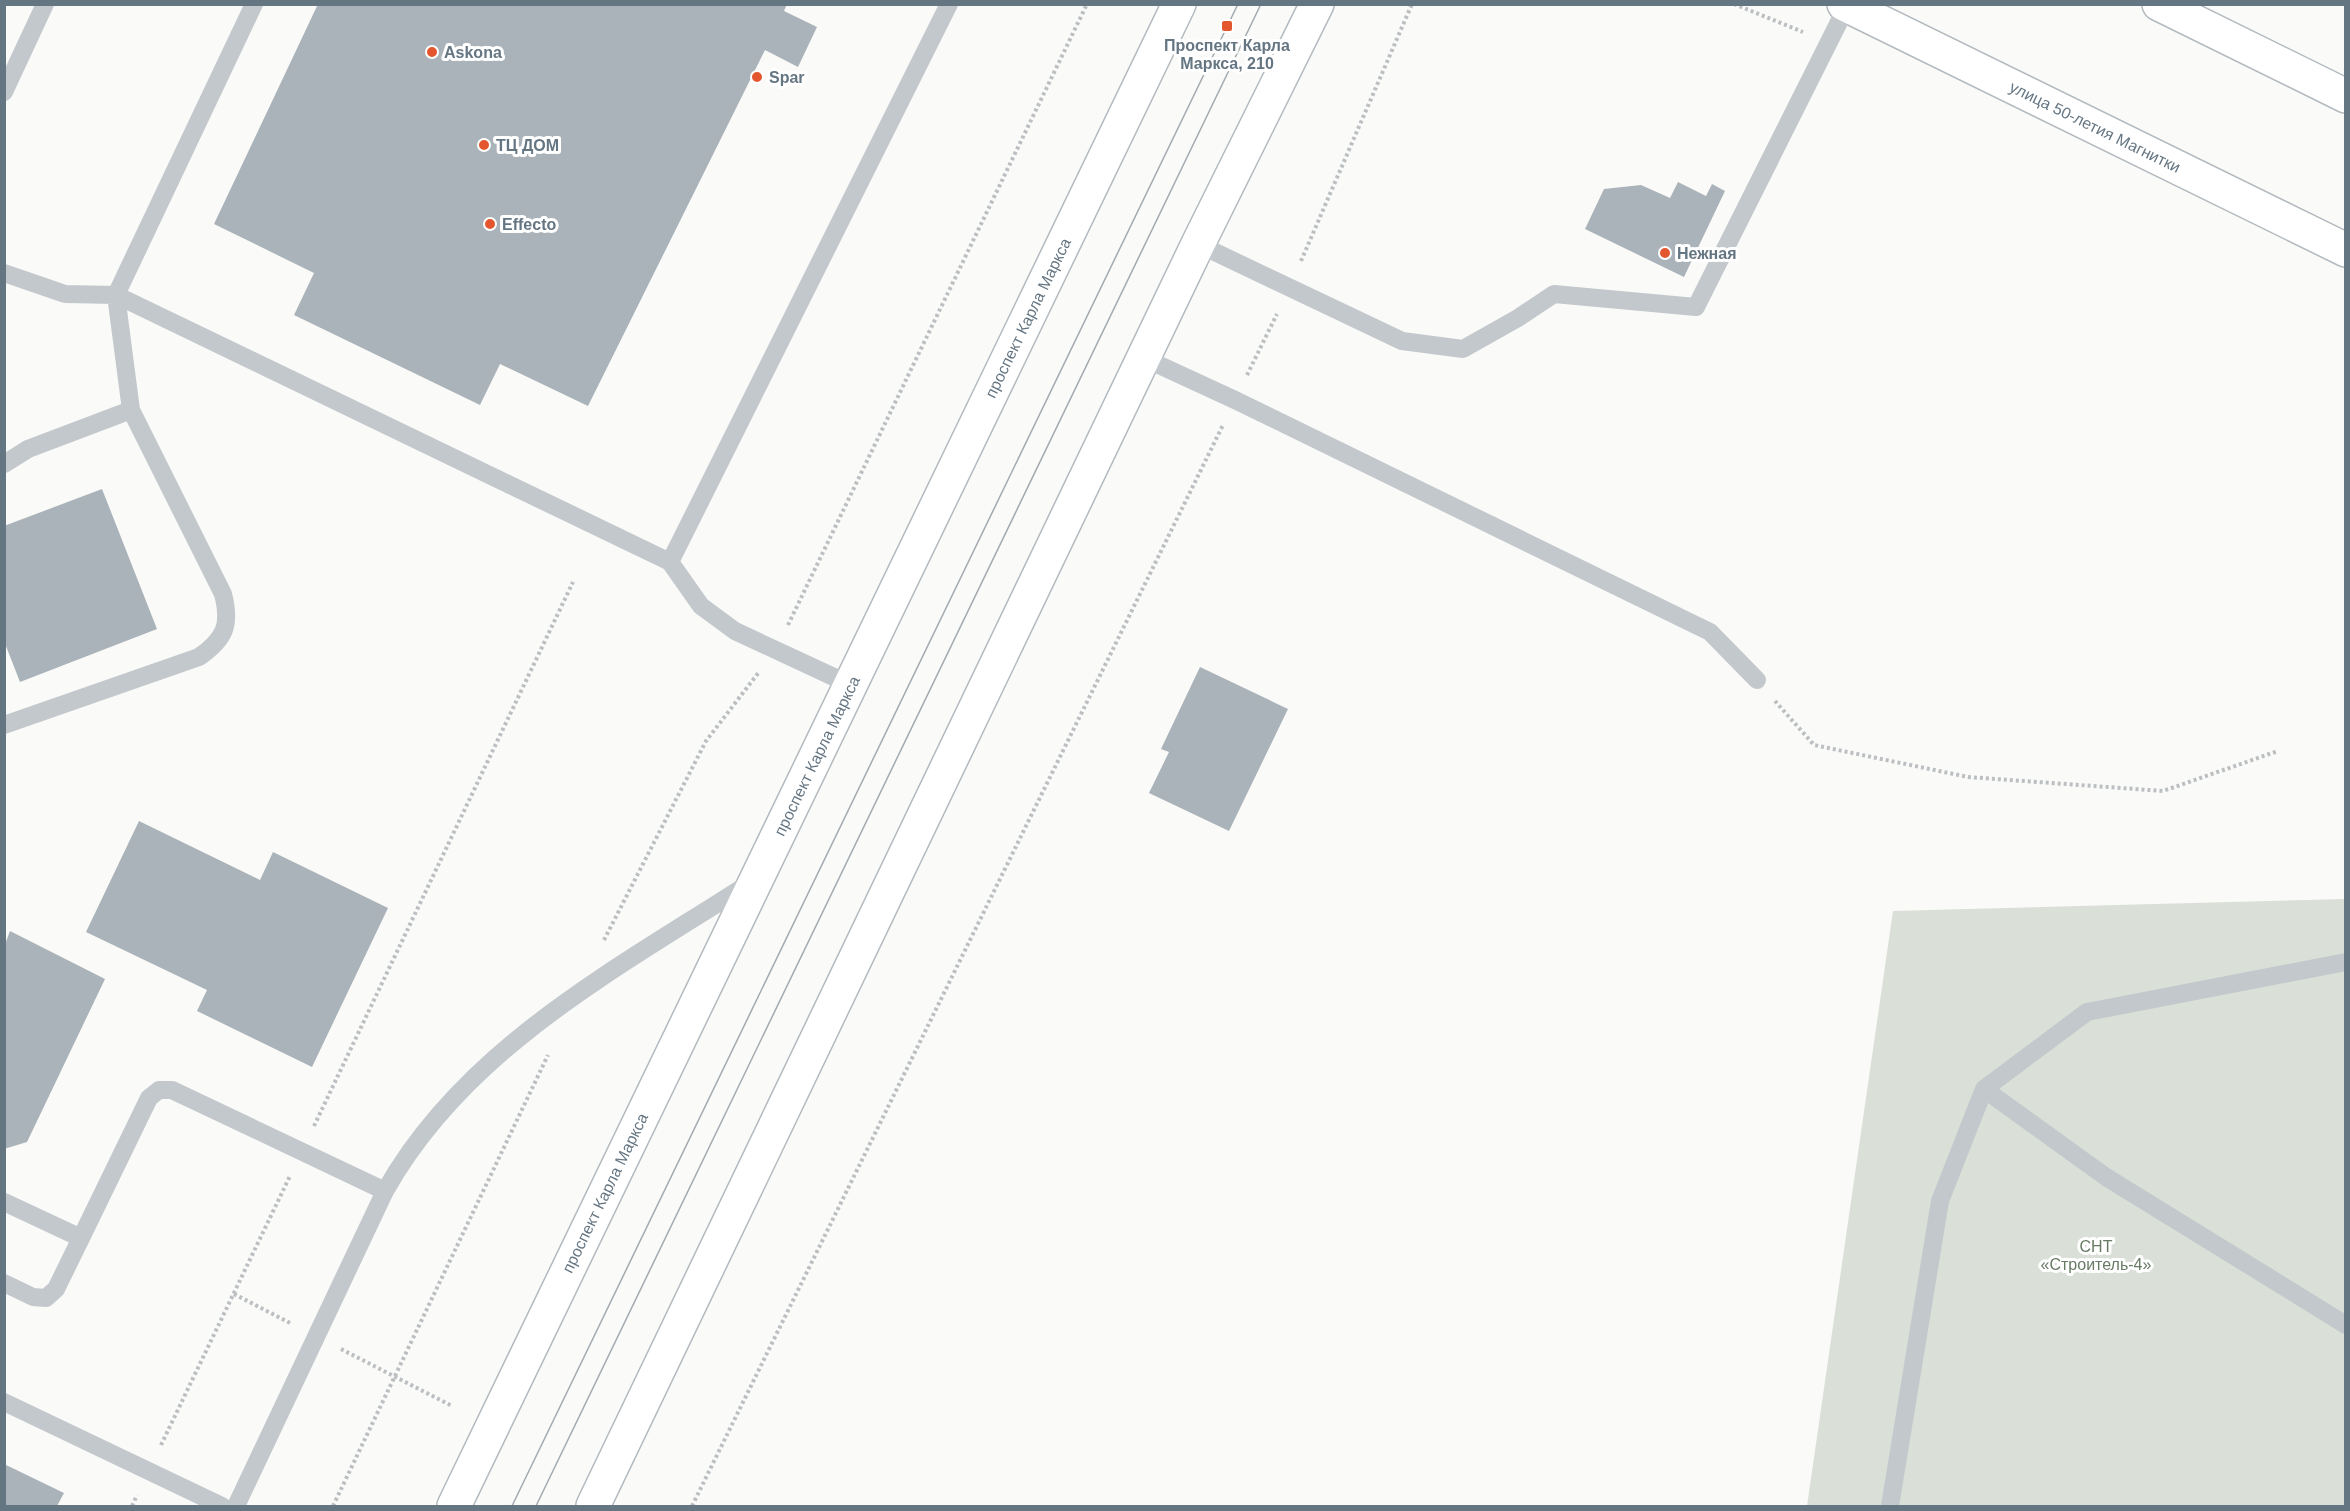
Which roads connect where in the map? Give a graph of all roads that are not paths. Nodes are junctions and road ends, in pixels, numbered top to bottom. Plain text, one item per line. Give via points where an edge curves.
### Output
1 (45, 4) edge
2 (254, 4) edge
3 (949, 4) edge
4 (1179, 4) edge
5 (1317, 4) edge
6 (2159, 4) edge
7 (1846, 5) edge
8 (4, 92) edge
9 (2346, 96) edge
10 (1198, 244) junction
11 (2346, 250) edge
12 (4, 273) edge
13 (116, 295) junction
14 (1144, 358) junction
15 (130, 410) junction
16 (4, 464) edge
17 (670, 562) junction
18 (1757, 680) road end
19 (851, 685) junction
20 (4, 725) edge
21 (758, 878) junction
22 (2346, 962) edge
23 (1984, 1089) junction
24 (385, 1191) junction
25 (4, 1202) edge
26 (81, 1239) junction
27 (4, 1283) edge
28 (2346, 1325) edge
29 (4, 1402) edge
30 (222, 1506) edge
31 (236, 1506) edge
32 (454, 1506) edge
33 (593, 1506) edge
34 (1890, 1506) edge

1 - 8 lane
2 - 13 lane
3 - 17 lane
4 - 19 main road, проспект Карла Маркса
5 - 10 main road
6 - 9 main road
7 - 10 lane via 1696,307 1554,294 1463,349 1402,341
7 - 11 main road, улица 50-летия Магнитки
10 - 14 main road
12 - 13 lane via 65,294
13 - 15 lane
13 - 17 lane
14 - 18 lane via 1710,632
14 - 33 main road
15 - 16 lane via 28,449
15 - 20 lane via 223,594 228,612 225,631 199,657
17 - 19 lane via 701,606 735,631
19 - 21 main road, проспект Карла Маркса
21 - 24 lane via 576,995 509,1044 447,1103 400,1164
21 - 32 main road, проспект Карла Маркса
22 - 23 lane via 2087,1012
23 - 28 lane via 2106,1177
23 - 34 lane via 1940,1201
24 - 26 lane via 172,1090 159,1089 149,1098
24 - 31 lane
25 - 26 lane
26 - 27 lane via 56,1289 46,1298 33,1297
29 - 30 lane

